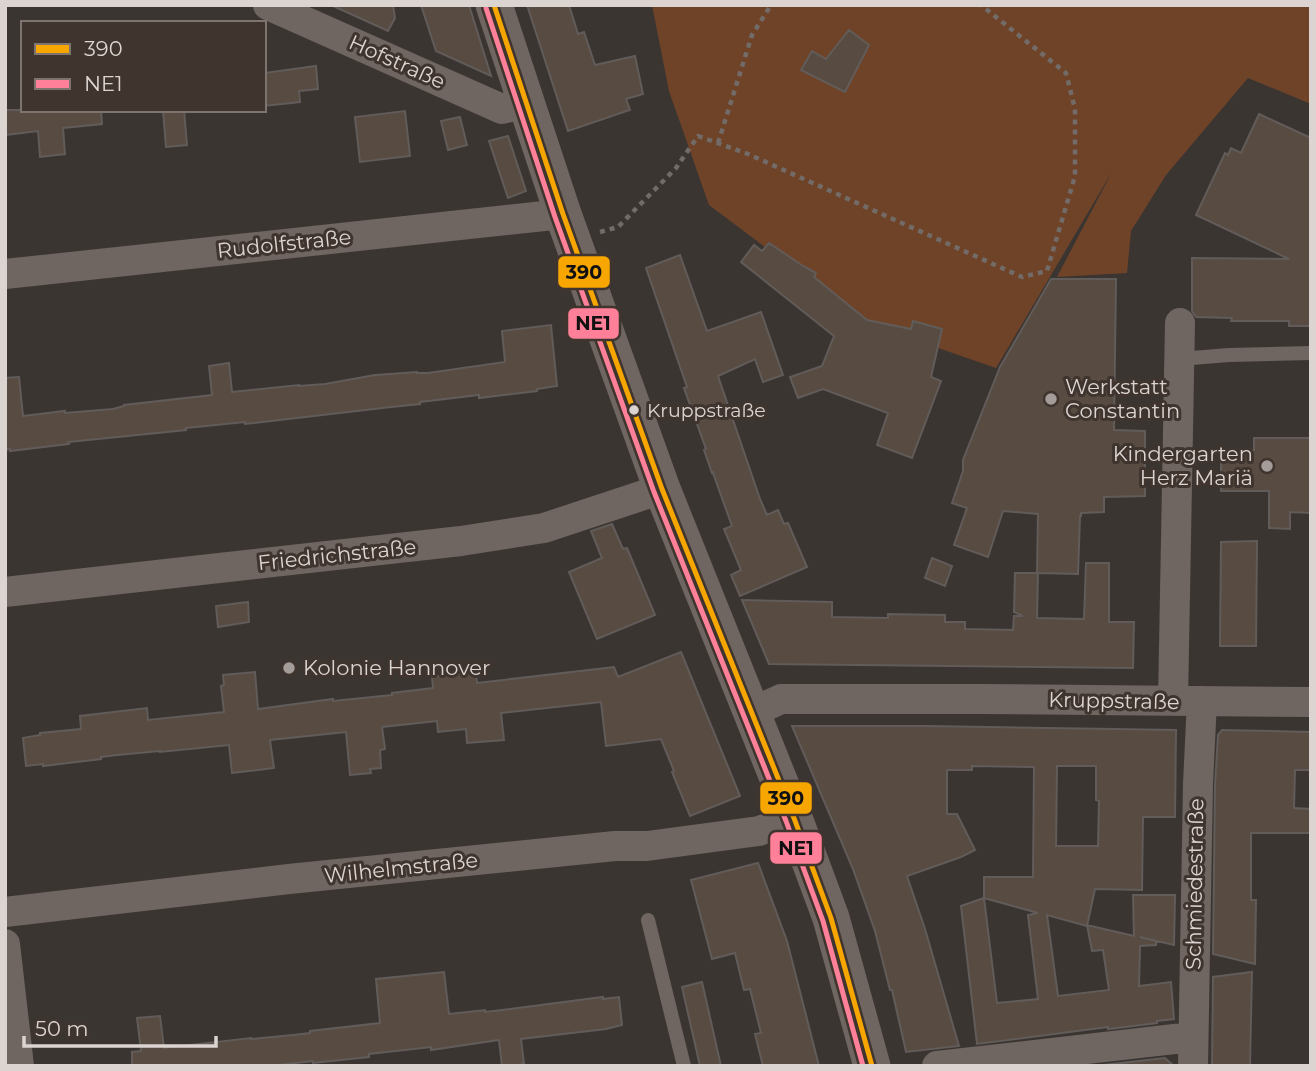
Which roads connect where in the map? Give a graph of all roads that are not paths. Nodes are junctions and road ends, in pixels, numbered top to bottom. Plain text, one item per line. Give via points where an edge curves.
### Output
1 (268, 5) edge
2 (494, 5) edge
3 (527, 103) junction
4 (568, 227) junction
5 (5, 274) edge
6 (1180, 323) dead end
7 (1311, 353) edge
8 (1179, 359) junction
9 (662, 489) junction
10 (5, 592) edge
11 (1187, 701) junction
12 (1311, 702) edge
13 (751, 713) junction
14 (794, 818) junction
15 (5, 912) edge
16 (648, 920) dead end
17 (5, 944) edge
18 (1192, 1051) edge
19 (19, 1066) edge
20 (684, 1066) edge
21 (872, 1066) edge
22 (937, 1066) edge

1 - 3 street, Hofstraße via 502,109
2 - 3 street
3 - 4 street
4 - 5 street, Rudolfstraße
4 - 9 street
6 - 8 street, Schmiedestraße
7 - 8 lane
8 - 11 street, Schmiedestraße
9 - 10 street, Friedrichstraße via 544,528 489,537
9 - 13 street
11 - 12 street, Kruppstraße
11 - 13 street, Kruppstraße via 781,699
11 - 18 street, Schmiedestraße via 1198,784
13 - 14 street
14 - 15 street, Wilhelmstraße via 759,831 647,846
14 - 21 street via 831,918
16 - 20 lane
17 - 19 street
18 - 22 street

